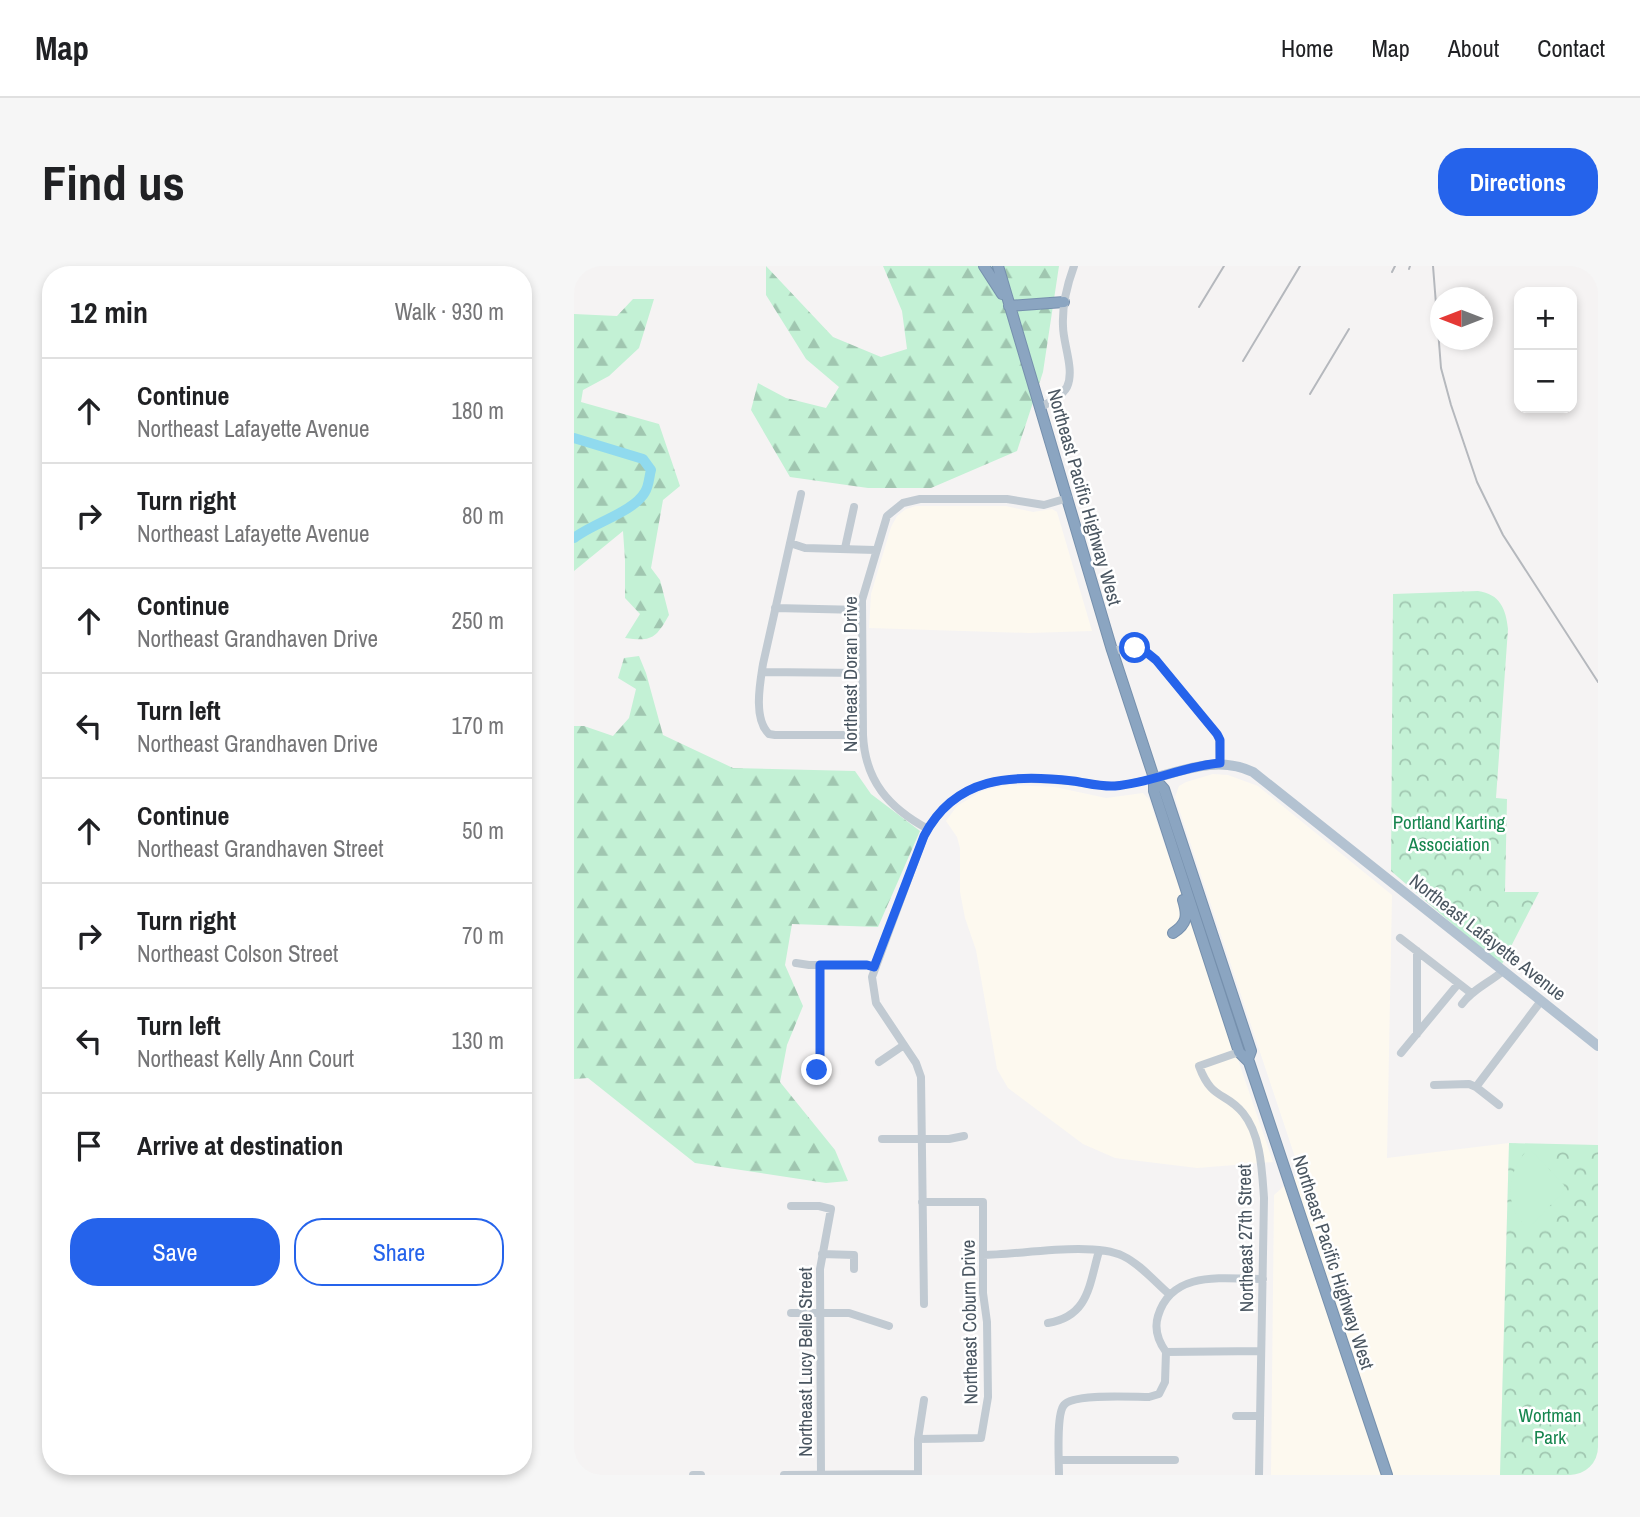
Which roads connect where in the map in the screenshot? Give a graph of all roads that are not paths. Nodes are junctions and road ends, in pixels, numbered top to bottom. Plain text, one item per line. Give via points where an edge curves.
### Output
1 (984, 266) edge
2 (998, 266) edge
3 (1074, 266) edge
4 (1064, 302) junction
5 (1009, 306) junction
6 (1041, 407) junction
7 (801, 494) dead end
8 (1068, 498) junction
9 (854, 507) dead end
10 (790, 543) junction
11 (845, 548) junction
12 (875, 550) junction
13 (775, 608) junction
14 (862, 610) junction
15 (1112, 650) junction
16 (762, 672) junction
17 (862, 673) junction
18 (863, 735) junction
19 (1220, 763) junction
20 (1154, 778) junction
21 (928, 829) junction
22 (1174, 850) junction
23 (1178, 863) junction
24 (1210, 927) junction
25 (1173, 933) dead end
26 (1200, 935) junction
27 (1400, 938) dead end
28 (1417, 951) junction
29 (796, 963) dead end
30 (820, 965) junction
31 (874, 967) junction
32 (1503, 971) junction
33 (1226, 973) junction
34 (1458, 984) junction
35 (1471, 993) junction
36 (1541, 1002) junction
37 (1462, 1004) dead end
38 (1417, 1034) junction
39 (904, 1045) junction
40 (1598, 1046) edge
41 (1401, 1053) dead end
42 (1244, 1056) junction
43 (879, 1062) dead end
44 (817, 1070) dead end
45 (1434, 1084) dead end
46 (1476, 1087) junction
47 (1499, 1105) dead end
48 (964, 1136) dead end
49 (882, 1139) dead end
50 (922, 1139) junction
51 (922, 1202) junction
52 (791, 1206) dead end
53 (1099, 1251) junction
54 (822, 1254) junction
55 (983, 1255) junction
56 (854, 1269) dead end
57 (1263, 1279) junction
58 (1169, 1294) junction
59 (924, 1304) dead end
60 (791, 1313) dead end
61 (820, 1313) junction
62 (1048, 1322) dead end
63 (889, 1326) dead end
64 (1166, 1352) junction
65 (1262, 1352) junction
66 (924, 1400) dead end
67 (1236, 1416) dead end
68 (1260, 1416) junction
69 (918, 1439) junction
70 (1059, 1460) junction
71 (1175, 1460) dead end
72 (821, 1474) edge
73 (918, 1474) edge
74 (693, 1475) edge
75 (701, 1475) edge
76 (784, 1475) edge
77 (1059, 1475) edge
78 (1259, 1475) edge
79 (1387, 1475) edge

1 - 5 highway
2 - 5 highway
3 - 4 street
4 - 5 highway
4 - 6 street via 1069,384
5 - 6 highway, Northeast Pacific Highway West
6 - 8 highway, Northeast Pacific Highway West
7 - 10 street
8 - 12 street, Northeast Doran Drive via 1044,505 1007,499 911,500 887,516
8 - 15 highway, Northeast Pacific Highway West
9 - 11 street
10 - 11 street via 805,548
10 - 13 street
11 - 12 street
12 - 14 street, Northeast Doran Drive
13 - 14 street
13 - 16 street
14 - 17 street, Northeast Doran Drive
15 - 19 street via 1140,649 1156,660 1217,734
15 - 20 highway, Northeast Pacific Highway West
16 - 17 street
16 - 18 street via 765,732
17 - 18 street, Northeast Doran Drive
18 - 21 street, Northeast Doran Drive via 868,770 876,787 890,804
19 - 20 main road, Northeast Lafayette Avenue
19 - 32 main road, Northeast Lafayette Avenue via 1243,767 1263,778
20 - 21 street via 1115,786 1054,779 1002,780 970,789 943,808
20 - 22 highway, Northeast Pacific Highway West
20 - 24 highway, Northeast Pacific Highway West via 1164,789
21 - 31 street
22 - 23 highway, Northeast Pacific Highway West
22 - 25 highway via 1175,876 1187,917
23 - 24 highway via 1186,872 1203,923
23 - 26 highway, Northeast Pacific Highway West
24 - 33 highway, Northeast Pacific Highway West
26 - 33 highway via 1209,941 1216,962
26 - 42 highway, Northeast Pacific Highway West
27 - 28 street
28 - 34 street
28 - 38 street
29 - 30 street
30 - 31 street
30 - 44 street
31 - 39 street via 876,1003
32 - 35 street
32 - 36 main road, Northeast Lafayette Avenue
33 - 42 highway, Northeast Pacific Highway West via 1251,1051
34 - 35 street
34 - 38 street
35 - 37 street
36 - 40 main road, Northeast Lafayette Avenue
36 - 46 street
38 - 41 street
39 - 43 street
39 - 50 street via 921,1077
42 - 57 street, Northeast 27th Street via 1199,1066 1211,1090 1242,1112 1256,1143 1263,1193
42 - 79 highway, Northeast Pacific Highway West
45 - 46 street
46 - 47 street
48 - 50 street
49 - 50 street
50 - 51 street
51 - 55 street, Northeast Coburn Drive via 983,1202
51 - 59 street
52 - 54 street, Northeast Lucy Belle Street via 831,1209
53 - 55 street
53 - 58 street via 1131,1260
53 - 62 street via 1081,1307 1065,1319
54 - 56 street via 854,1255
54 - 61 street, Northeast Lucy Belle Street
55 - 69 street, Northeast Coburn Drive via 988,1397 981,1438
57 - 58 street via 1201,1279
57 - 65 street, Northeast 27th Street
58 - 64 street via 1157,1321 1160,1344
60 - 61 street
61 - 63 street via 858,1315
61 - 72 street, Northeast Lucy Belle Street
64 - 65 street
64 - 70 street via 1166,1382 1155,1396 1066,1402 1060,1415
65 - 68 street, Northeast 27th Street
66 - 69 street
67 - 68 street
68 - 78 street, Northeast 27th Street
69 - 73 street
70 - 71 street
70 - 77 street
72 - 73 street
72 - 76 street
74 - 75 street

